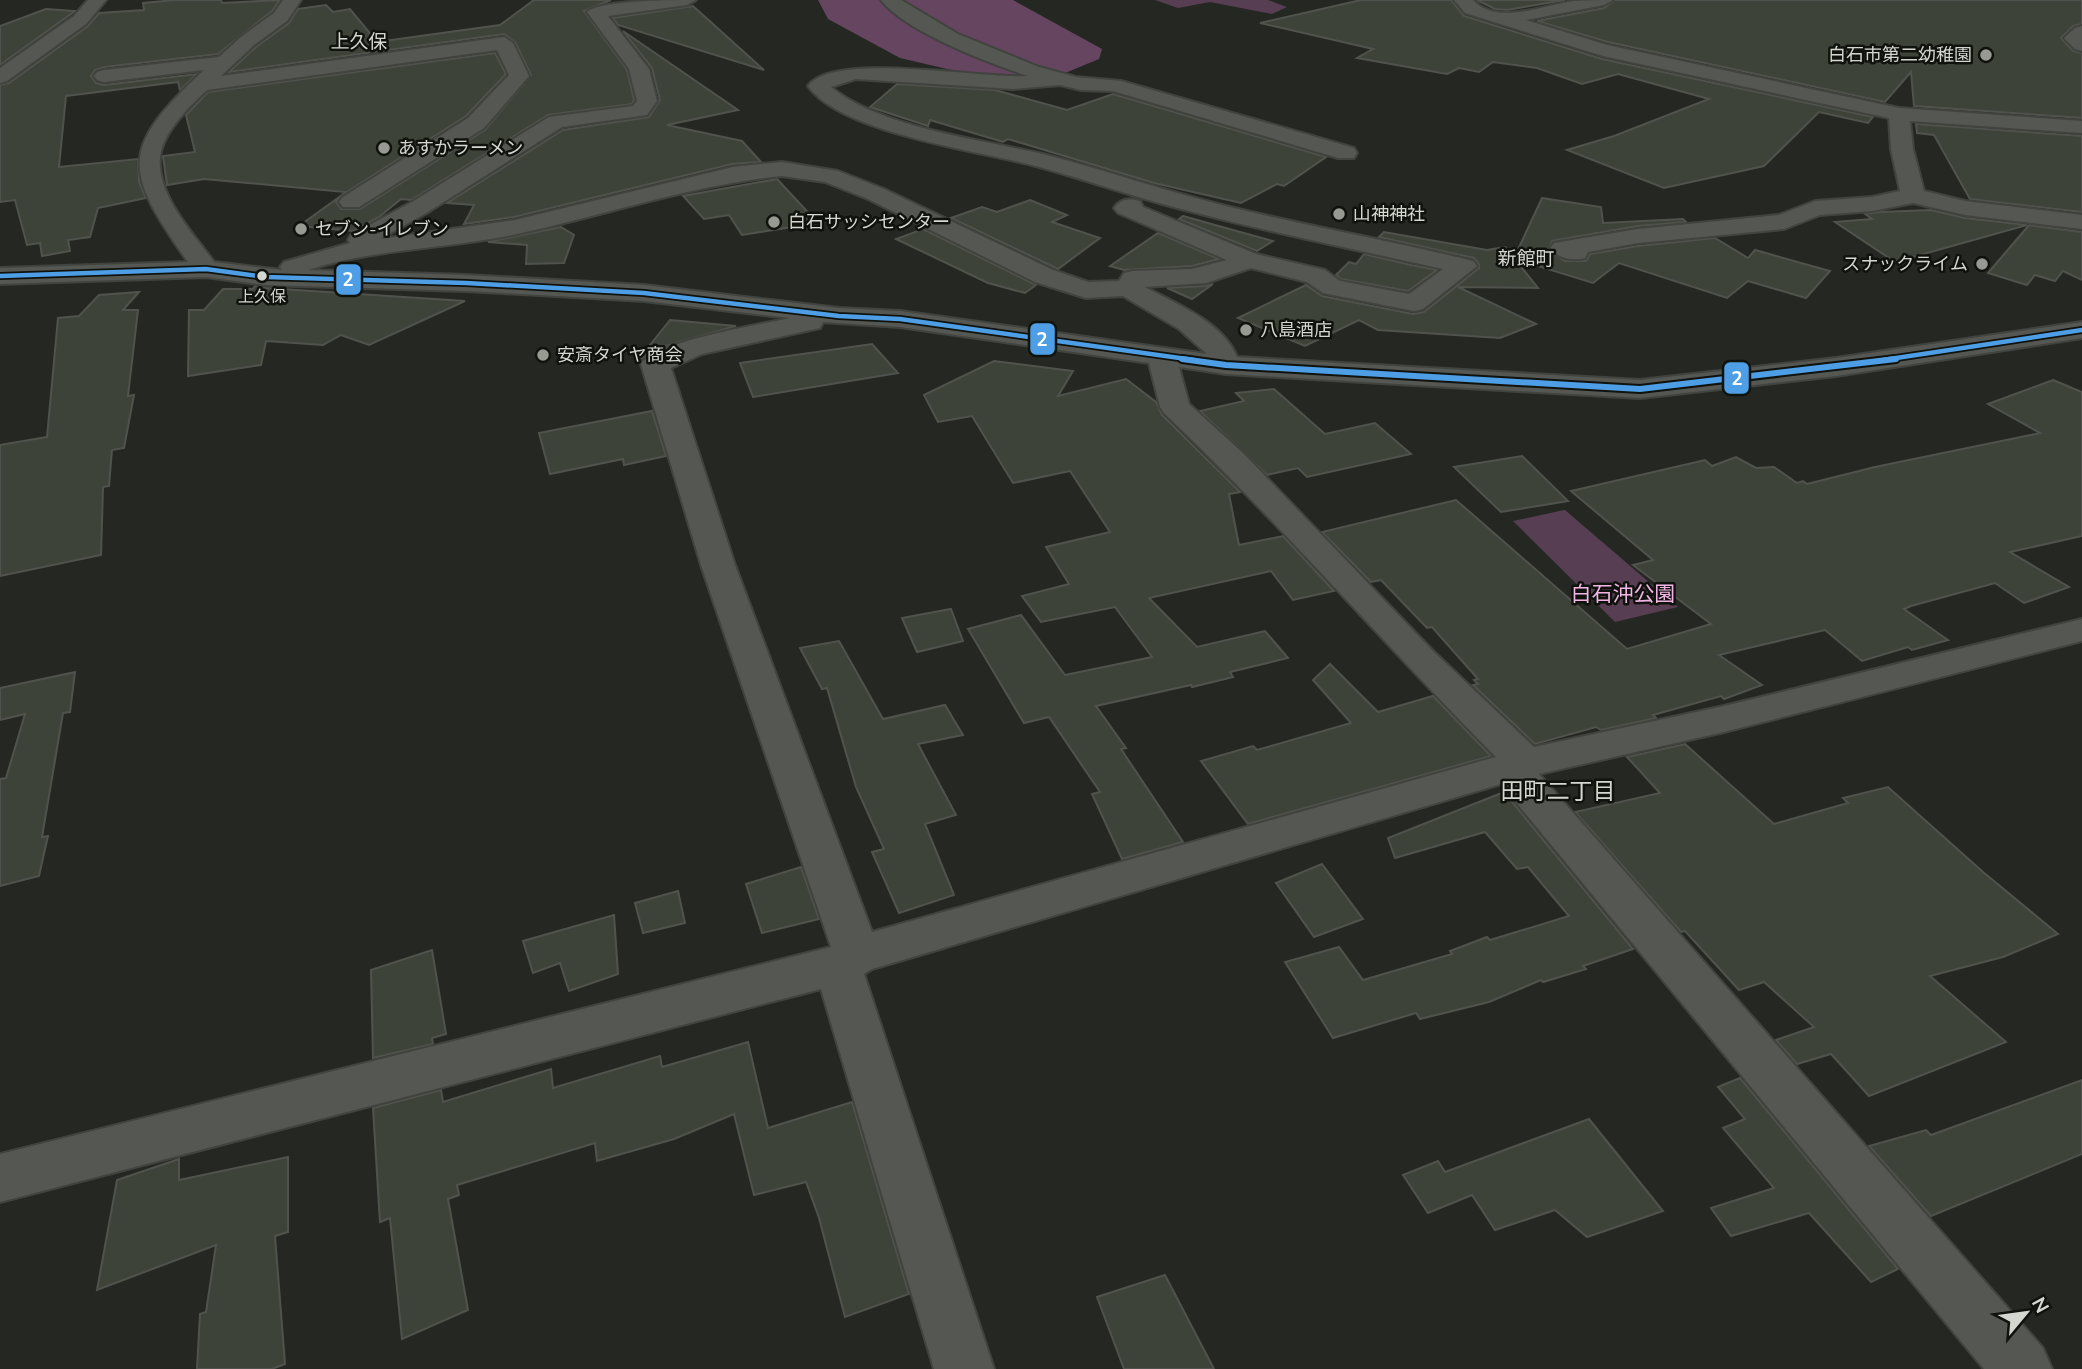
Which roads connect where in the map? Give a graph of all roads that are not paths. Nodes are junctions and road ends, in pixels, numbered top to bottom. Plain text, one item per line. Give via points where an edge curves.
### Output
1 (97, 0) edge
2 (292, 0) edge
3 (687, 0) edge
4 (890, 0) edge
5 (1463, 0) edge
6 (1604, 0) edge
7 (1505, 19) junction
8 (2082, 32) edge
9 (2082, 45) edge
10 (225, 62) junction
11 (104, 76) dead end
12 (0, 77) edge
13 (1062, 79) junction
14 (199, 85) junction
15 (1899, 114) junction
16 (2082, 127) edge
17 (1346, 153) dead end
18 (1913, 196) junction
19 (1160, 197) junction
20 (351, 202) dead end
21 (2082, 222) edge
22 (336, 253) junction
23 (1576, 253) dead end
24 (1248, 260) junction
25 (206, 269) junction
26 (0, 276) edge
27 (265, 277) junction
28 (1128, 288) junction
29 (838, 316) junction
30 (2082, 330) edge
31 (1162, 357) junction
32 (1226, 365) junction
33 (2082, 630) edge
34 (1518, 765) junction
35 (847, 961) junction
36 (0, 1178) edge
37 (964, 1369) edge
38 (2022, 1369) edge

1 - 12 street via 80,20
2 - 10 street via 284,14
3 - 22 street via 596,12 639,69 648,101 640,111 556,121 420,207
4 - 13 street via 959,40
5 - 7 street via 1471,9
6 - 7 street
7 - 15 street via 1603,50
8 - 9 street via 2073,38
10 - 11 street
10 - 14 street
13 - 17 street via 1114,85
13 - 19 street via 1013,83 856,73 818,86 825,95 899,126 1041,160
14 - 20 street via 504,43 519,76 476,123
14 - 25 street via 151,149 150,166 157,195
15 - 16 street
15 - 18 street
18 - 21 street via 1965,208
18 - 23 street via 1815,208 1784,222 1563,248
19 - 24 street via 1126,208
19 - 24 street via 1465,267 1414,303 1332,287 1316,276
22 - 27 street
22 - 28 street via 515,227 733,174 782,169 830,176 876,194 1044,276 1086,290
24 - 28 street via 1215,274 1133,279
25 - 26 street
25 - 27 street
27 - 29 street via 644,293
28 - 32 street via 1189,323 1219,347
29 - 31 street via 900,319
29 - 35 street via 693,348 655,363
30 - 32 street via 1836,367 1640,389
31 - 32 street
31 - 34 street via 1175,407 1234,461
33 - 34 street
34 - 35 street
34 - 38 street
35 - 36 street
35 - 37 street

